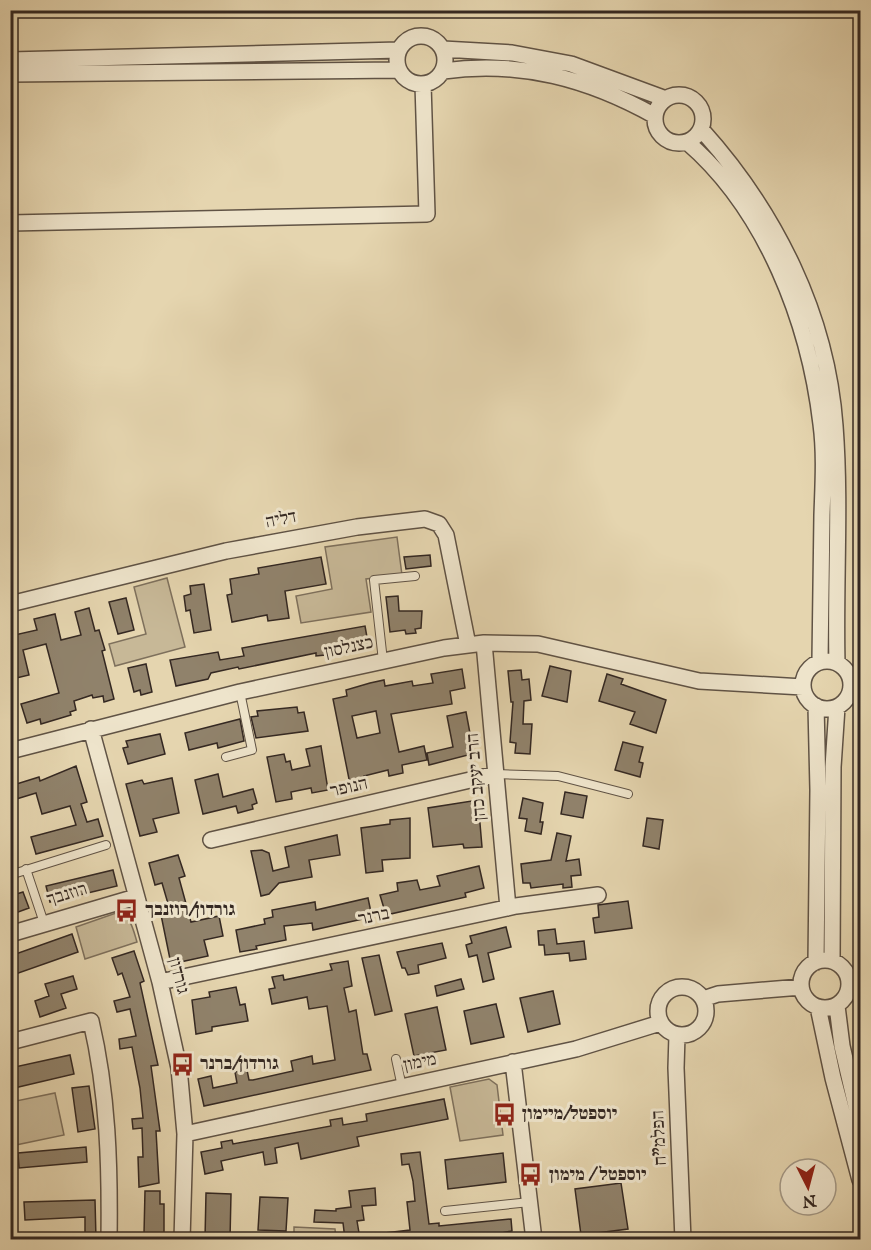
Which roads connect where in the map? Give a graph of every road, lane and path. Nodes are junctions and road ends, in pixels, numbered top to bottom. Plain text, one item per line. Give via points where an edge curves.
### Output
1 (443, 49) junction
2 (399, 50) junction
3 (10, 60) edge
4 (399, 70) junction
5 (443, 71) junction
6 (10, 74) edge
7 (423, 84) junction
8 (666, 99) junction
9 (655, 116) junction
10 (701, 129) junction
11 (687, 142) junction
12 (10, 223) edge
13 (415, 576) dead end
14 (10, 604) edge
15 (484, 643) junction
16 (468, 645) junction
17 (383, 661) junction
18 (820, 662) junction
19 (837, 663) junction
20 (803, 687) junction
21 (240, 692) junction
22 (816, 706) junction
23 (837, 707) junction
24 (91, 729) junction
25 (10, 751) edge
26 (226, 757) dead end
27 (496, 774) junction
28 (627, 794) dead end
29 (211, 840) dead end
30 (106, 844) dead end
31 (26, 869) junction
32 (10, 875) edge
33 (598, 895) dead end
34 (136, 897) junction
35 (508, 908) junction
36 (44, 923) junction
37 (10, 934) edge
38 (832, 961) junction
39 (816, 962) junction
40 (160, 982) junction
41 (801, 987) junction
42 (703, 999) junction
43 (837, 1006) junction
44 (818, 1007) junction
45 (660, 1023) junction
46 (677, 1035) junction
47 (10, 1042) edge
48 (396, 1059) dead end
49 (513, 1062) junction
50 (402, 1087) junction
51 (861, 1123) edge
52 (185, 1134) junction
53 (861, 1180) edge
54 (530, 1202) junction
55 (445, 1211) dead end
56 (109, 1239) edge
57 (182, 1239) edge
58 (534, 1239) edge
59 (683, 1239) edge

1 - 2 street via 433,39 419,36
1 - 5 street
1 - 8 street via 512,53 571,64
2 - 3 street
2 - 4 street
4 - 6 street
4 - 7 street via 410,81
5 - 7 street
5 - 9 street via 508,68 568,78 594,85
7 - 12 street via 427,214
8 - 9 street
8 - 10 street via 681,95 694,100 702,111
9 - 11 street via 664,138
10 - 11 street
10 - 19 street via 742,177 772,224 806,298 826,361 837,467
11 - 18 street via 720,174 750,216 789,294 805,342 822,425
13 - 17 lane via 374,580
14 - 16 street, דליה via 251,546 425,519 439,524 446,536
15 - 16 street, כצנלסון
15 - 20 street, כצנלסון via 538,644 699,681
15 - 27 street, הרב יעקב כהן
16 - 17 street, כצנלסון
17 - 21 street, כצנלסון
18 - 19 street
18 - 20 street via 806,674
19 - 23 street via 846,669 852,682 849,696
20 - 22 street via 806,697
21 - 24 street, כצנלסון
21 - 26 lane via 252,750
22 - 23 street
22 - 39 street
23 - 38 street
24 - 25 street, כצנלסון
24 - 34 street, גורדון
27 - 28 lane via 558,776
27 - 29 street, הנופר
27 - 35 street, הרב יעקב כהן
30 - 31 lane
31 - 32 lane
31 - 36 lane
33 - 35 street, ברנר
34 - 36 street, רוזנבך
34 - 40 street, גורדון
35 - 40 street, ברנר
36 - 37 street, רוזנבך
38 - 39 street
38 - 43 street via 844,968 850,981 847,995
39 - 41 street via 804,973
40 - 52 street, גורדון via 178,1068
41 - 42 street via 718,994
41 - 44 street via 807,1000
42 - 45 street via 689,987 670,989 658,1004
42 - 46 street via 706,1013 701,1026 689,1034
43 - 44 street
43 - 51 street via 842,1046
44 - 53 street
45 - 46 street
45 - 49 street, מימון via 576,1049
46 - 59 street, הפלמ"ח
47 - 56 street via 91,1021 108,1127
48 - 50 lane
49 - 50 street, מימון
49 - 54 street
50 - 52 street, מימון
52 - 57 street, גורדון
54 - 55 lane
54 - 58 street

